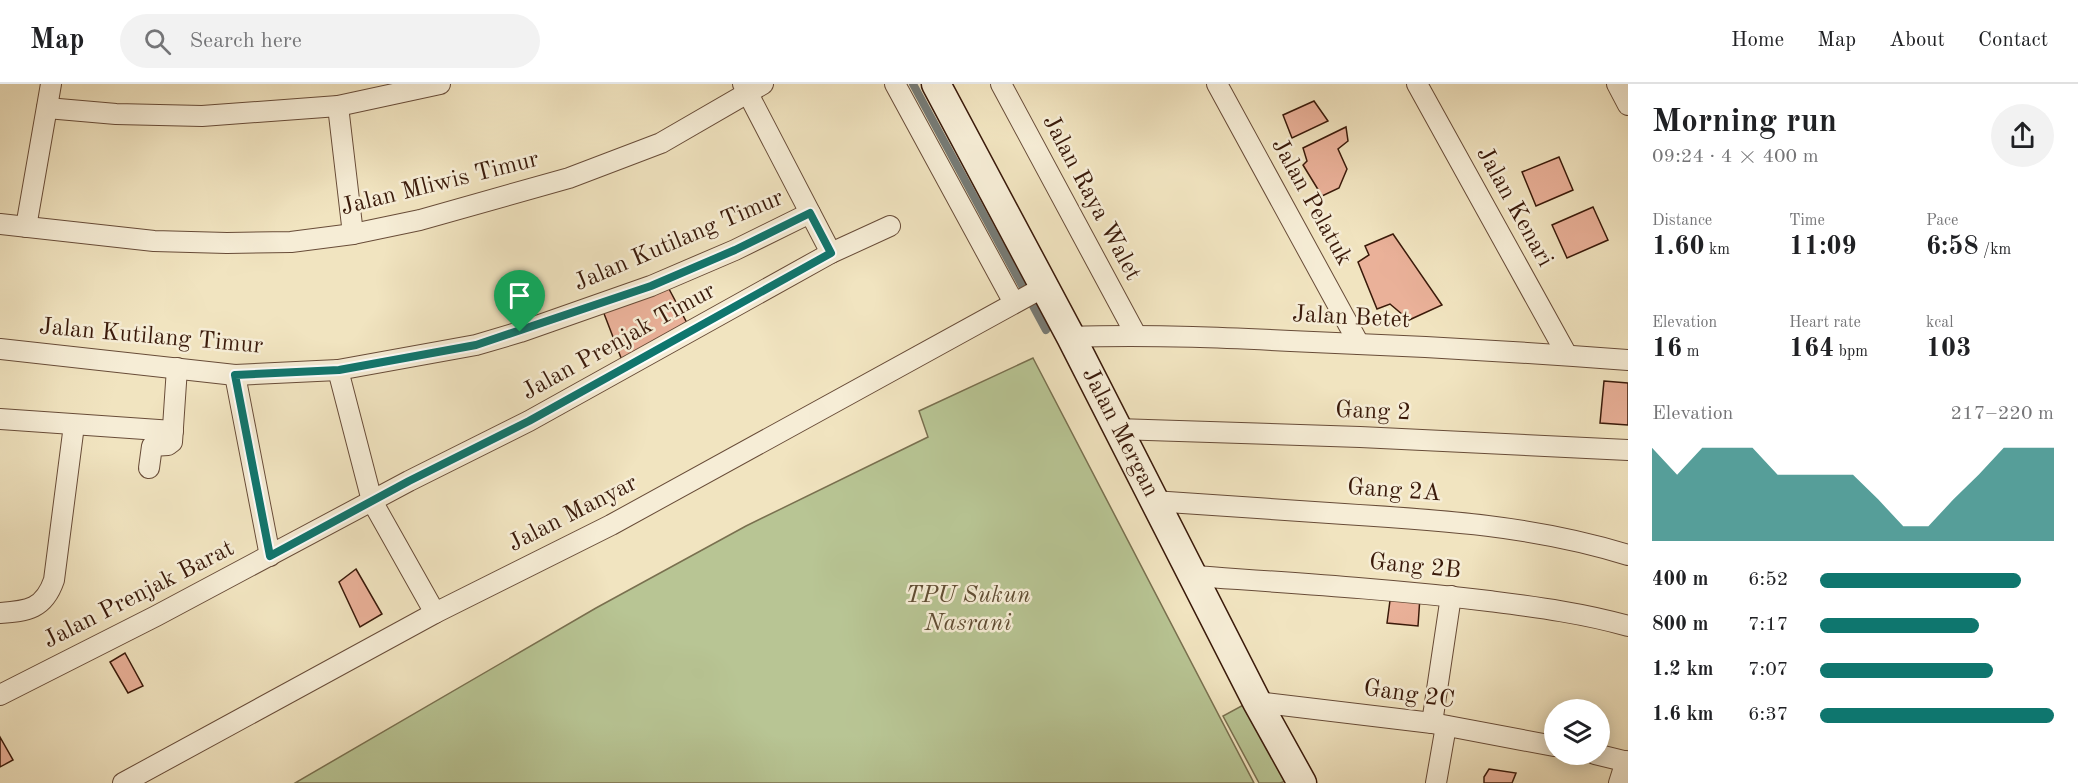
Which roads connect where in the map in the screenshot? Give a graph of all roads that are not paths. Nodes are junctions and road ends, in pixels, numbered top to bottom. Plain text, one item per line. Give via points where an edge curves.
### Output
1 (51, 84) edge
2 (440, 84) edge
3 (895, 84) edge
4 (936, 84) edge
5 (1001, 84) edge
6 (1217, 84) edge
7 (1417, 84) edge
8 (1617, 84) edge
9 (752, 87) edge
10 (1628, 105) edge
11 (338, 106) junction
12 (47, 108) junction
13 (810, 213) junction
14 (0, 224) edge
15 (890, 226) dead end
16 (26, 227) junction
17 (352, 234) junction
18 (831, 253) junction
19 (1029, 295) junction
20 (1136, 335) junction
21 (1071, 337) junction
22 (1359, 344) junction
23 (0, 349) edge
24 (1567, 356) junction
25 (1628, 360) edge
26 (177, 368) junction
27 (339, 370) junction
28 (235, 375) junction
29 (0, 419) edge
30 (74, 425) junction
31 (1117, 429) junction
32 (173, 432) junction
33 (1628, 450) edge
34 (149, 468) dead end
35 (372, 501) junction
36 (1154, 501) junction
37 (1628, 555) edge
38 (270, 556) junction
39 (1194, 576) junction
40 (1451, 596) junction
41 (0, 613) edge
42 (435, 613) junction
43 (1628, 626) edge
44 (0, 695) edge
45 (1257, 702) junction
46 (1439, 724) junction
47 (1544, 744) edge
48 (1610, 757) edge
49 (1627, 761) edge
50 (123, 783) edge
51 (1302, 783) edge
52 (1436, 783) edge
53 (1619, 783) edge

1 - 12 street
2 - 11 street
3 - 19 street
4 - 19 street, Jalan Mergan
5 - 20 street, Jalan Raya Walet
6 - 22 street, Jalan Pelatuk
7 - 24 street, Jalan Kenari
8 - 10 street
9 - 13 street
9 - 17 street, Jalan Mliwis Timur via 661,143 569,178 420,220
11 - 12 street via 202,116
11 - 17 street
12 - 16 street
13 - 18 street
13 - 27 street, Jalan Kutilang Timur via 651,286 520,332 476,345
14 - 16 street, Jalan Mliwis Timur
15 - 18 street, Jalan Prenjak Timur
16 - 17 street, Jalan Mliwis Timur via 154,241 216,243 291,242
18 - 35 street, Jalan Prenjak Timur via 529,421
19 - 21 street, Jalan Mergan
19 - 42 street, Jalan Manyar via 611,525
20 - 21 street, Jalan Betet
20 - 22 street, Jalan Betet
21 - 31 street, Jalan Mergan
22 - 24 street, Jalan Betet
23 - 26 street, Jalan Kutilang Timur
24 - 25 street, Jalan Betet
26 - 28 street, Jalan Kutilang Timur
26 - 32 street
27 - 28 street, Jalan Kutilang Timur
27 - 35 street
28 - 38 street
29 - 30 street
30 - 32 street
30 - 41 street via 50,594 32,608
31 - 33 street, Gang 2
31 - 36 street, Jalan Mergan
32 - 34 street via 171,444 152,446
35 - 38 street, Jalan Prenjak Barat
35 - 42 street
36 - 37 street, Gang 2A via 1456,521
36 - 39 street, Jalan Mergan
38 - 44 street, Jalan Prenjak Barat
39 - 40 street, Gang 2B
39 - 45 street, Jalan Mergan
40 - 43 street, Gang 2B
40 - 46 street
42 - 50 street, Jalan Manyar
45 - 46 street, Gang 2C
45 - 51 street, Jalan Mergan
46 - 47 street, Gang 2C
46 - 52 street
48 - 49 street
49 - 53 street

